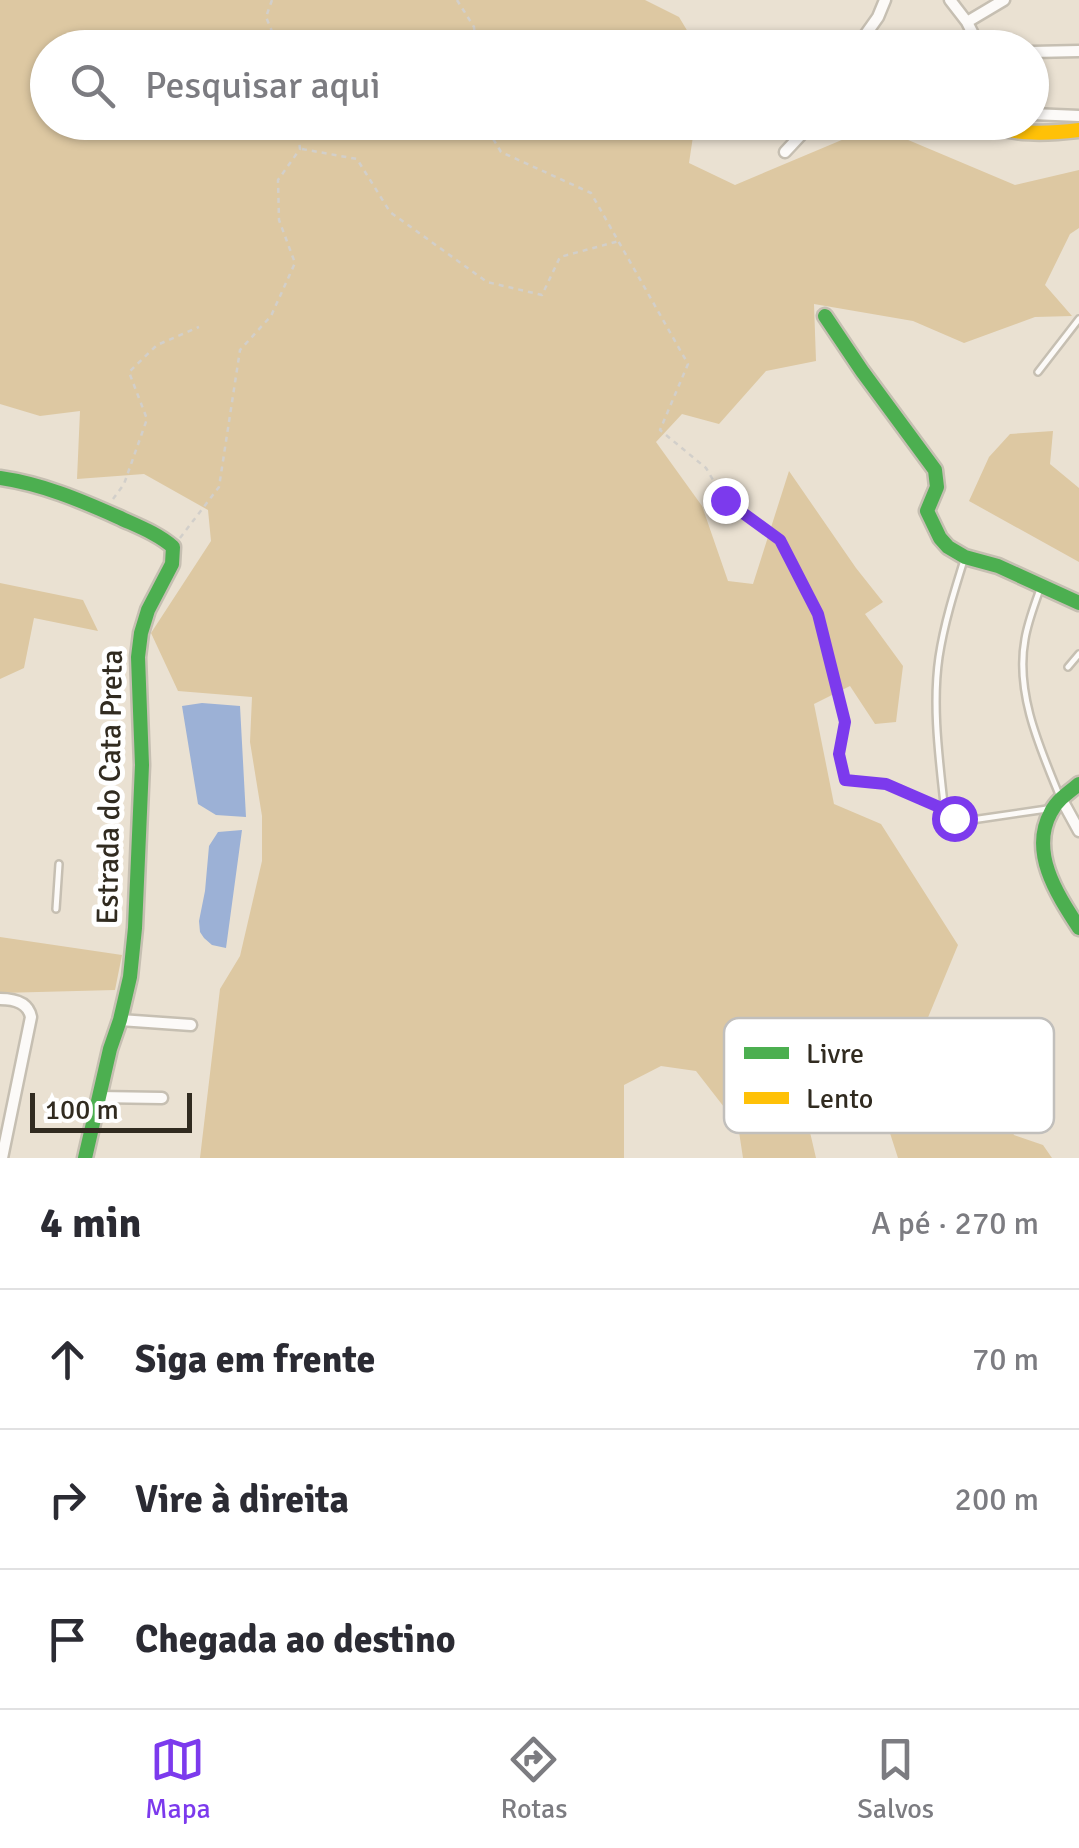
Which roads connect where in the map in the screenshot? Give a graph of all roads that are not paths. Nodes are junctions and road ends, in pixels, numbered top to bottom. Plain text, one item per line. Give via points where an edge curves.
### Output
1 (885, 0) edge
2 (950, 0) edge
3 (1004, 0) edge
4 (967, 22) junction
5 (869, 30) edge
6 (971, 30) edge
7 (1049, 52) edge
8 (1079, 52) edge
9 (1049, 115) edge
10 (1079, 116) edge
11 (1079, 130) edge
12 (1049, 134) edge
13 (796, 140) edge
14 (784, 152) dead end
15 (825, 316) dead end
16 (1079, 320) edge
17 (1038, 372) dead end
18 (0, 478) edge
19 (965, 557) junction
20 (1041, 586) junction
21 (1079, 603) edge
22 (1079, 654) edge
23 (1068, 667) dead end
24 (1079, 784) edge
25 (1057, 804) junction
26 (1079, 832) edge
27 (59, 864) dead end
28 (56, 909) dead end
29 (1079, 928) edge
30 (0, 999) edge
31 (120, 1020) junction
32 (191, 1025) dead end
33 (98, 1097) junction
34 (162, 1098) dead end
35 (2, 1158) edge
36 (85, 1158) edge

1 - 5 street
2 - 4 street
3 - 4 street
4 - 6 street
7 - 8 street
9 - 10 street
11 - 12 street
13 - 14 street
15 - 19 street via 935,470 937,487 927,511 940,538
16 - 17 lane
18 - 31 street, Estrada do Cata Preta via 45,488 173,547 138,657 142,765 135,928
19 - 20 street
19 - 25 lane via 938,661 946,810 965,821
20 - 21 street
20 - 25 lane via 1024,642 1024,680
22 - 23 lane
24 - 25 street
25 - 26 street
25 - 29 street via 1042,840 1043,857
27 - 28 lane
30 - 35 street via 23,1003 31,1017
31 - 32 street
31 - 33 street, Estrada do Cata Preta
33 - 34 street
33 - 36 street, Estrada do Cata Preta

